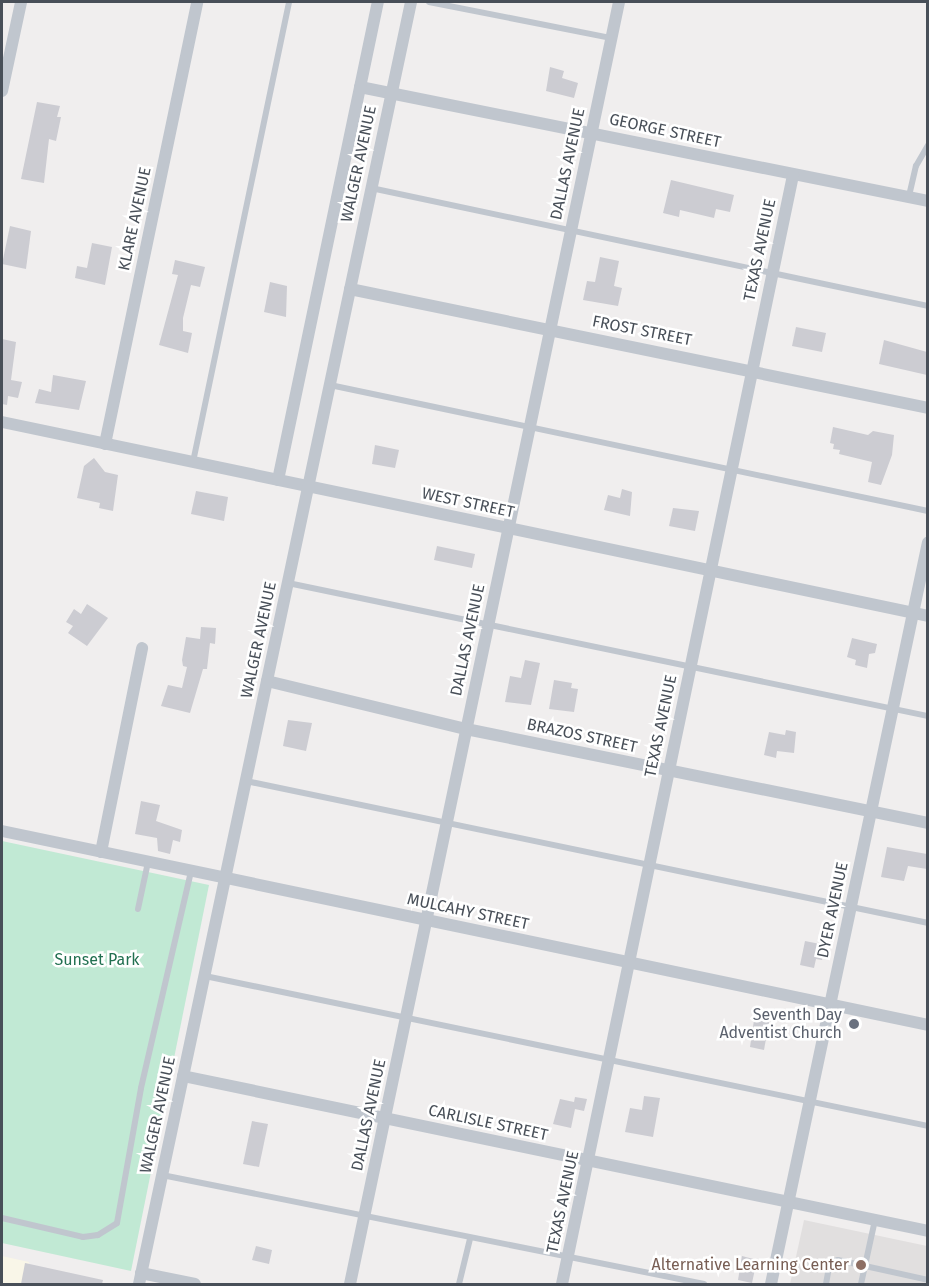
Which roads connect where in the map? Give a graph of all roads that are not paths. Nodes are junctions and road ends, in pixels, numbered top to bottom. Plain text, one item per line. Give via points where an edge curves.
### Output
1 (21, 2) edge
2 (197, 2) edge
3 (289, 2) edge
4 (378, 2) edge
5 (411, 2) edge
6 (429, 2) edge
7 (619, 2) edge
8 (611, 38) junction
9 (360, 87) junction
10 (2, 91) edge
11 (391, 92) junction
12 (592, 132) junction
13 (927, 145) edge
14 (793, 174) junction
15 (371, 188) junction
16 (909, 196) junction
17 (927, 201) edge
18 (571, 231) junction
19 (772, 272) junction
20 (350, 289) junction
21 (927, 306) edge
22 (550, 329) junction
23 (752, 369) junction
24 (330, 385) junction
25 (927, 408) edge
26 (2, 422) edge
27 (530, 427) junction
28 (105, 444) junction
29 (193, 462) junction
30 (731, 470) junction
31 (278, 480) junction
32 (308, 486) junction
33 (927, 511) edge
34 (509, 528) junction
35 (927, 542) edge
36 (710, 571) junction
37 (288, 583) junction
38 (912, 613) junction
39 (927, 616) edge
40 (488, 625) junction
41 (142, 648) dead end
42 (691, 667) junction
43 (267, 681) junction
44 (892, 709) junction
45 (927, 716) edge
46 (466, 729) junction
47 (669, 771) junction
48 (246, 781) junction
49 (870, 812) junction
50 (927, 823) edge
51 (447, 824) junction
52 (2, 831) edge
53 (101, 852) junction
54 (148, 862) junction
55 (649, 866) junction
56 (191, 871) junction
57 (225, 879) junction
58 (850, 907) junction
59 (138, 909) dead end
60 (426, 920) junction
61 (927, 923) edge
62 (629, 963) junction
63 (204, 976) junction
64 (830, 1005) junction
65 (406, 1018) junction
66 (927, 1025) edge
67 (609, 1060) junction
68 (183, 1076) junction
69 (809, 1101) junction
70 (385, 1118) junction
71 (927, 1126) edge
72 (588, 1161) junction
73 (162, 1174) junction
74 (788, 1202) junction
75 (2, 1218) edge
76 (364, 1218) junction
77 (875, 1220) junction
78 (927, 1232) edge
79 (470, 1239) junction
80 (568, 1258) junction
81 (865, 1265) junction
82 (140, 1279) edge
83 (927, 1280) edge
84 (195, 1284) edge
85 (350, 1284) edge
86 (459, 1284) edge
87 (562, 1284) edge
88 (704, 1284) edge
89 (771, 1284) edge
90 (826, 1284) edge
91 (861, 1284) edge

1 - 10 street
2 - 28 street, KLARE AVENUE
3 - 29 lane
4 - 9 street, WALGER AVENUE
5 - 11 street, WALGER AVENUE
6 - 8 lane
7 - 8 street, DALLAS AVENUE
8 - 12 street, DALLAS AVENUE
9 - 11 street, GEORGE STREET
9 - 31 street, WALGER AVENUE
11 - 12 street, GEORGE STREET
11 - 15 street, WALGER AVENUE
12 - 14 street, GEORGE STREET
12 - 18 street, DALLAS AVENUE
13 - 16 lane via 916,166
14 - 16 street, GEORGE STREET
14 - 19 street, TEXAS AVENUE
15 - 18 lane
15 - 20 street, WALGER AVENUE
16 - 17 street, GEORGE STREET
18 - 19 lane
18 - 22 street, DALLAS AVENUE
19 - 21 lane
19 - 23 street, TEXAS AVENUE
20 - 22 street, FROST STREET
20 - 24 street, WALGER AVENUE
22 - 23 street, FROST STREET
22 - 27 street, DALLAS AVENUE
23 - 25 street, FROST STREET
23 - 30 street, TEXAS AVENUE
24 - 27 lane
24 - 32 street, WALGER AVENUE
26 - 28 street, WEST STREET
27 - 30 lane
27 - 34 street, DALLAS AVENUE
28 - 29 street, WEST STREET
29 - 31 street, WEST STREET
30 - 33 lane
30 - 36 street, TEXAS AVENUE
31 - 32 street, WEST STREET
32 - 34 street, WEST STREET
32 - 37 street, WALGER AVENUE
34 - 36 street, WEST STREET
34 - 40 street, DALLAS AVENUE
35 - 38 street, DYER AVENUE
36 - 38 street, WEST STREET
36 - 42 street, TEXAS AVENUE
37 - 40 lane
37 - 43 street, WALGER AVENUE
38 - 39 street, WEST STREET
38 - 44 street, DYER AVENUE
40 - 42 lane
40 - 46 street, DALLAS AVENUE
41 - 53 street
42 - 44 lane
42 - 47 street, TEXAS AVENUE
43 - 46 street, BRAZOS STREET
43 - 48 street, WALGER AVENUE
44 - 45 lane
44 - 49 street, DYER AVENUE
46 - 47 street, BRAZOS STREET
46 - 51 street, DALLAS AVENUE
47 - 49 street, BRAZOS STREET
47 - 55 street, TEXAS AVENUE
48 - 51 lane
48 - 57 street, WALGER AVENUE
49 - 50 street, BRAZOS STREET
49 - 58 street, DYER AVENUE
51 - 55 lane
51 - 60 street, DALLAS AVENUE
52 - 53 street, MULCAHY STREET
53 - 54 street, MULCAHY STREET
54 - 56 street, MULCAHY STREET
54 - 59 lane
55 - 58 lane
55 - 62 street, TEXAS AVENUE
56 - 57 street, MULCAHY STREET
56 - 75 lane via 141,1088 117,1223 98,1235 83,1237
57 - 60 street, MULCAHY STREET
57 - 63 street, WALGER AVENUE
58 - 61 lane
58 - 64 street, DYER AVENUE
60 - 62 street, MULCAHY STREET
60 - 65 street, DALLAS AVENUE
62 - 64 street, MULCAHY STREET
62 - 67 street, TEXAS AVENUE
63 - 65 lane
63 - 68 street, WALGER AVENUE
64 - 66 street, MULCAHY STREET
64 - 69 street, DYER AVENUE
65 - 67 lane
65 - 70 street, DALLAS AVENUE
67 - 69 lane
67 - 72 street, TEXAS AVENUE
68 - 70 street, CARLISLE STREET
68 - 73 street, WALGER AVENUE
69 - 71 lane
69 - 74 street, DYER AVENUE
70 - 72 street, CARLISLE STREET
70 - 76 street, DALLAS AVENUE
72 - 74 street, CARLISLE STREET
72 - 80 street, TEXAS AVENUE
73 - 76 lane
73 - 82 street, WALGER AVENUE
74 - 77 street, CARLISLE STREET
74 - 89 street, DYER AVENUE
76 - 79 lane
76 - 85 street, DALLAS AVENUE
77 - 78 street, CARLISLE STREET
77 - 81 lane
79 - 80 lane
79 - 86 lane
80 - 87 street, TEXAS AVENUE
80 - 88 lane
81 - 83 lane
81 - 90 lane via 830,1262
81 - 91 lane
82 - 84 street

